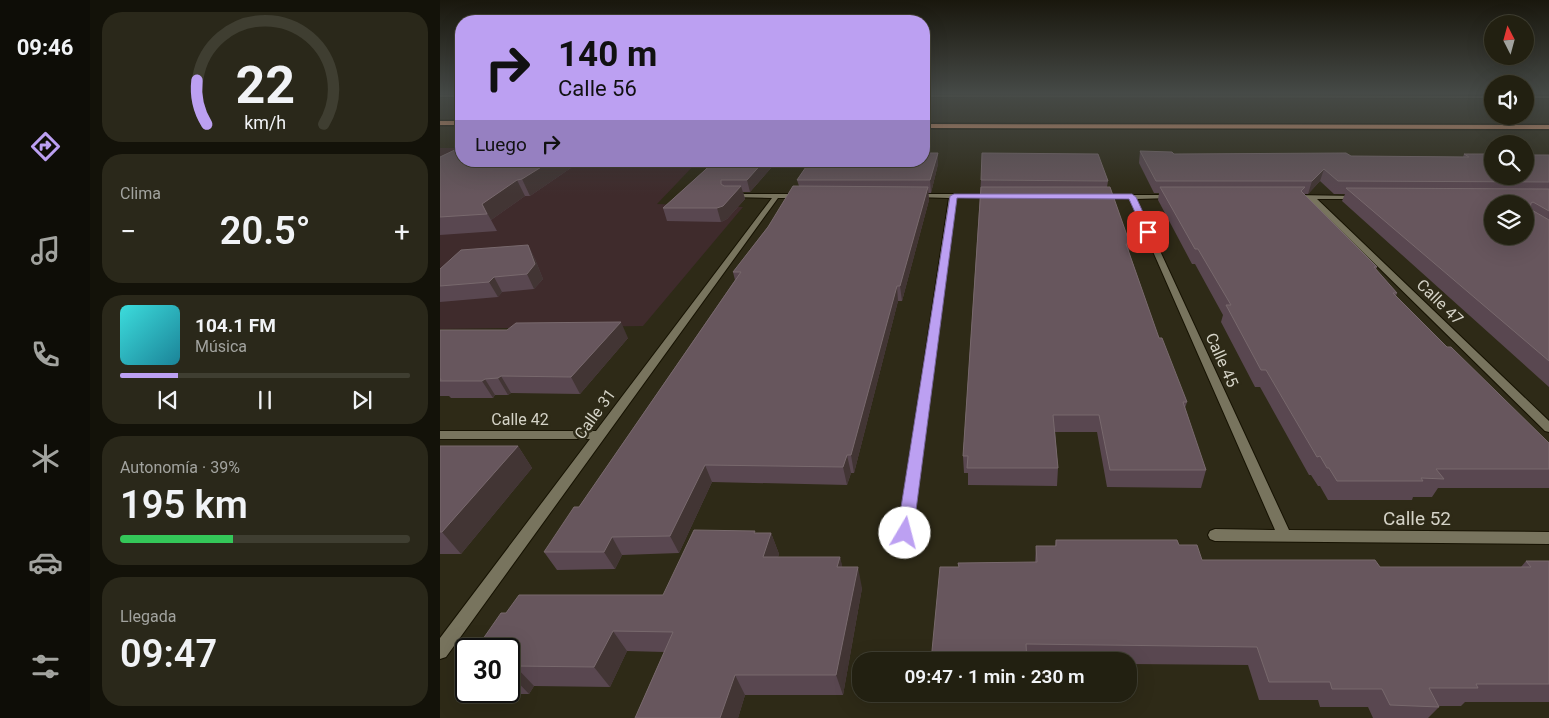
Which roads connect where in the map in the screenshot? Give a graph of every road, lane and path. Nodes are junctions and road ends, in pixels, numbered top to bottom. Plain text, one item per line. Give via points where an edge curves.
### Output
1 (440, 128) edge
2 (455, 128) edge
3 (728, 195) edge
4 (776, 196) junction
5 (806, 196) edge
6 (904, 196) edge
7 (954, 196) junction
8 (1003, 196) edge
9 (1092, 196) edge
10 (1132, 197) junction
11 (1182, 197) edge
12 (1291, 197) edge
13 (1311, 197) junction
14 (1360, 197) edge
15 (1549, 428) edge
16 (440, 435) edge
17 (600, 435) junction
18 (905, 533) dead end
19 (1216, 535) dead end
20 (1285, 536) junction
21 (1549, 538) edge
22 (440, 651) edge

1 - 2 highway
3 - 4 street
4 - 5 street
4 - 17 street, Calle 31
6 - 7 street
7 - 8 street
7 - 18 street
9 - 10 street
10 - 11 street
10 - 20 street, Calle 45
12 - 13 street
13 - 14 street
13 - 15 street, Calle 47
16 - 17 street, Calle 42
17 - 22 street, Calle 31
19 - 20 street, Calle 52
20 - 21 street, Calle 52

